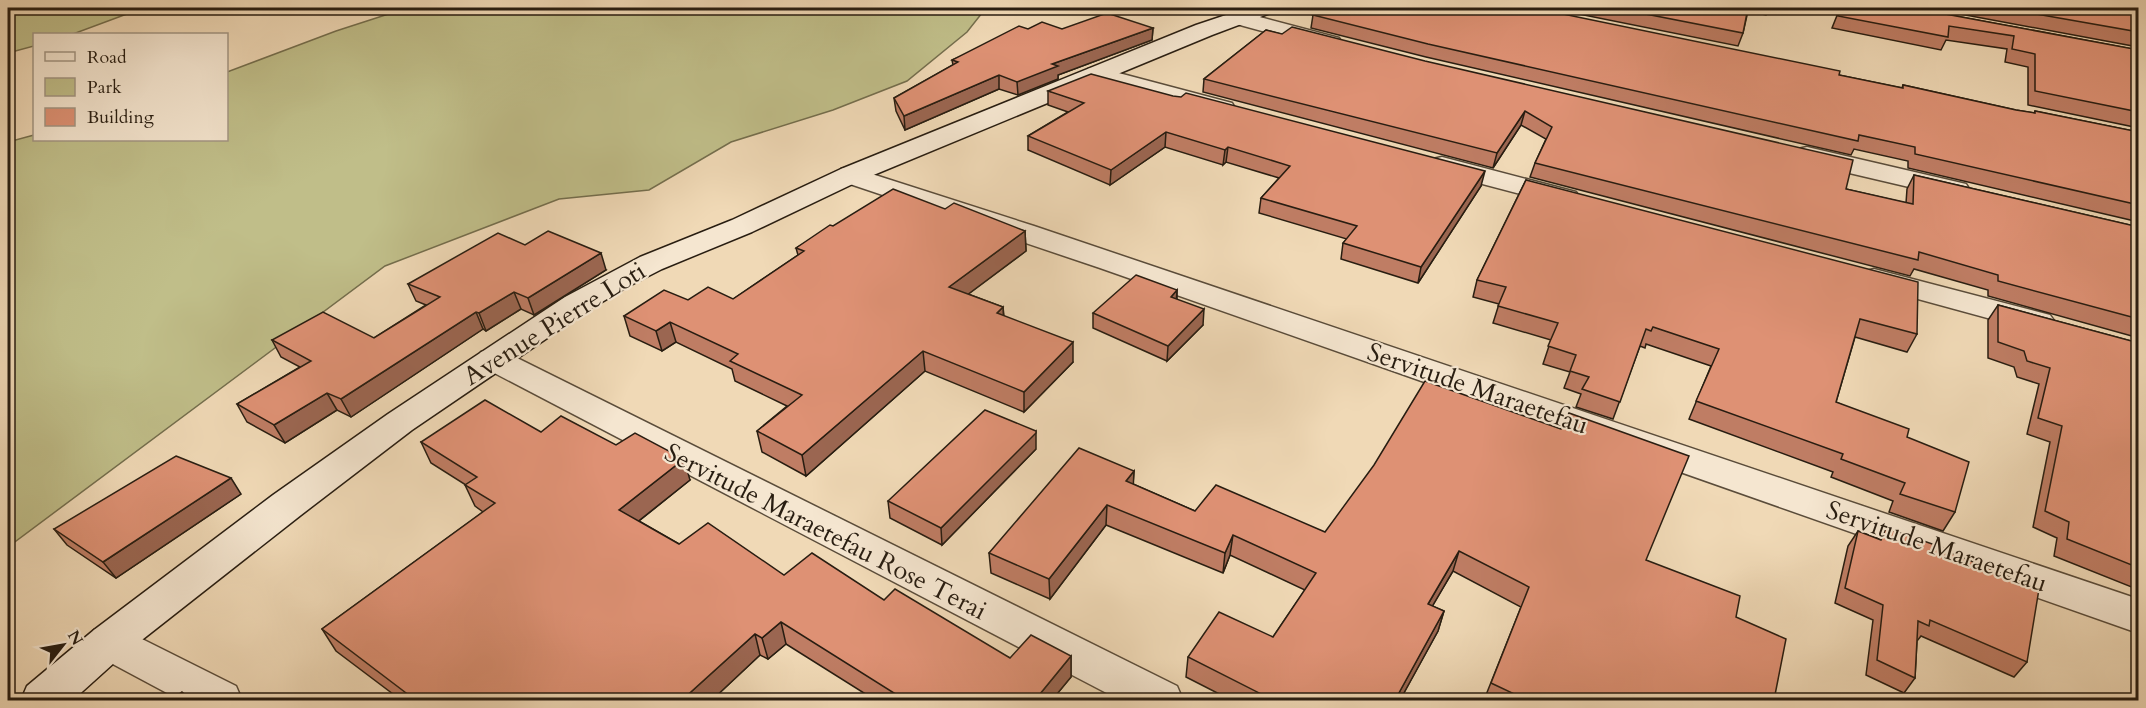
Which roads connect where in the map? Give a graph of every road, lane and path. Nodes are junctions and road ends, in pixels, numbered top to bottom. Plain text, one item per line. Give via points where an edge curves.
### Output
1 (1266, 8) edge
2 (1237, 17) junction
3 (1356, 49) edge
4 (1096, 74) junction
5 (1247, 114) edge
6 (1789, 151) edge
7 (1420, 159) edge
8 (849, 175) junction
9 (1977, 195) edge
10 (1588, 204) edge
11 (1845, 271) edge
12 (2064, 329) edge
13 (493, 359) junction
14 (2139, 616) edge
15 (109, 642) junction
16 (43, 700) edge
17 (220, 700) edge
18 (1161, 700) edge

1 - 2 street, Avenue Pierre Loti
2 - 3 street
2 - 4 street, Avenue Pierre Loti
4 - 5 street
4 - 8 street, Avenue Pierre Loti
6 - 9 street
7 - 10 street
8 - 13 street, Avenue Pierre Loti via 616,281
8 - 14 street, Servitude Maraetefau via 1903,532
11 - 12 street
13 - 15 street, Avenue Pierre Loti via 287,505
13 - 18 street, Servitude Maraetefau Rose Terai
15 - 16 street, Avenue Pierre Loti
15 - 17 street

